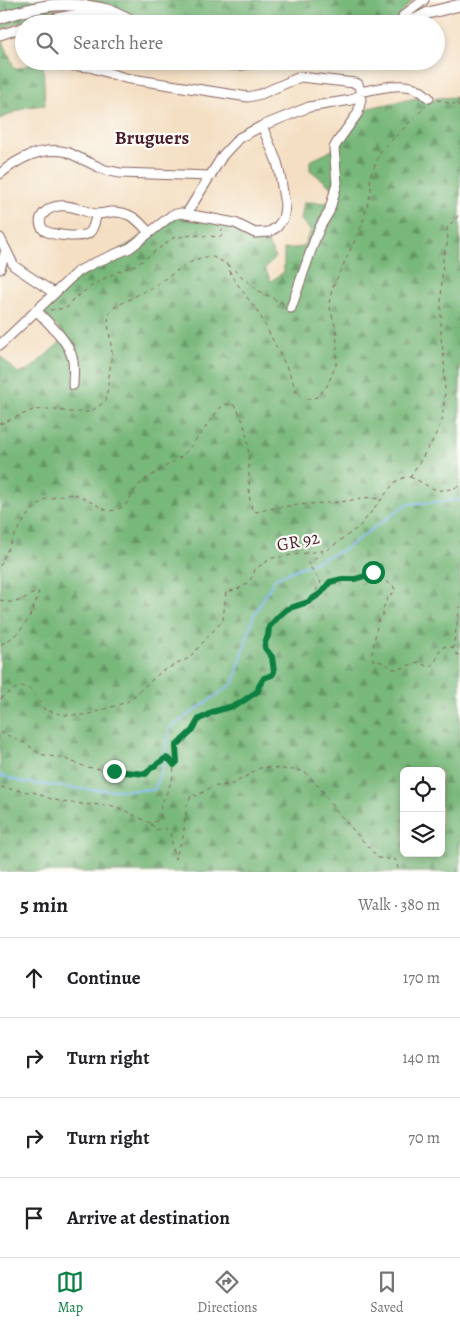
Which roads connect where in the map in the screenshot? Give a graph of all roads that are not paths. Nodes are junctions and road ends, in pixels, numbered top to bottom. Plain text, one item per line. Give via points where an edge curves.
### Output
1 (422, 1) edge
2 (460, 5) edge
3 (17, 15) edge
4 (113, 15) edge
5 (120, 15) edge
6 (404, 15) edge
7 (424, 15) edge
8 (15, 16) edge
9 (0, 20) edge
10 (15, 30) edge
11 (0, 35) edge
12 (100, 70) edge
13 (361, 94) junction
14 (429, 98) road end
15 (262, 126) junction
16 (0, 174) edge
17 (211, 176) junction
18 (187, 213) junction
19 (97, 214) junction
20 (149, 233) junction
21 (0, 238) edge
22 (6, 250) junction
23 (0, 269) edge
24 (54, 293) junction
25 (291, 308) road end
26 (36, 310) junction
27 (0, 345) edge
28 (73, 385) dead end

1 - 6 street
2 - 7 main road
3 - 4 main road via 63,4 83,4
5 - 9 main road via 83,1 62,1
8 - 9 main road
10 - 11 street
12 - 13 street via 125,78 248,97 300,77 355,82
13 - 14 street via 400,86 418,89
13 - 15 street via 351,100 309,107
13 - 25 street via 358,113 334,148 337,183 333,198
15 - 17 street via 239,138
15 - 18 street via 278,162 285,205 280,223 273,230 255,233 236,223
16 - 17 street via 28,156 61,150 112,172
17 - 18 street
18 - 20 street via 172,215
19 - 19 street via 91,232 80,236 47,232 40,223 45,212 58,206
19 - 20 street via 128,214
20 - 24 street via 130,248 77,272
21 - 22 street
22 - 23 street
22 - 24 street via 14,266
24 - 26 street
26 - 27 street
26 - 28 street via 72,356

